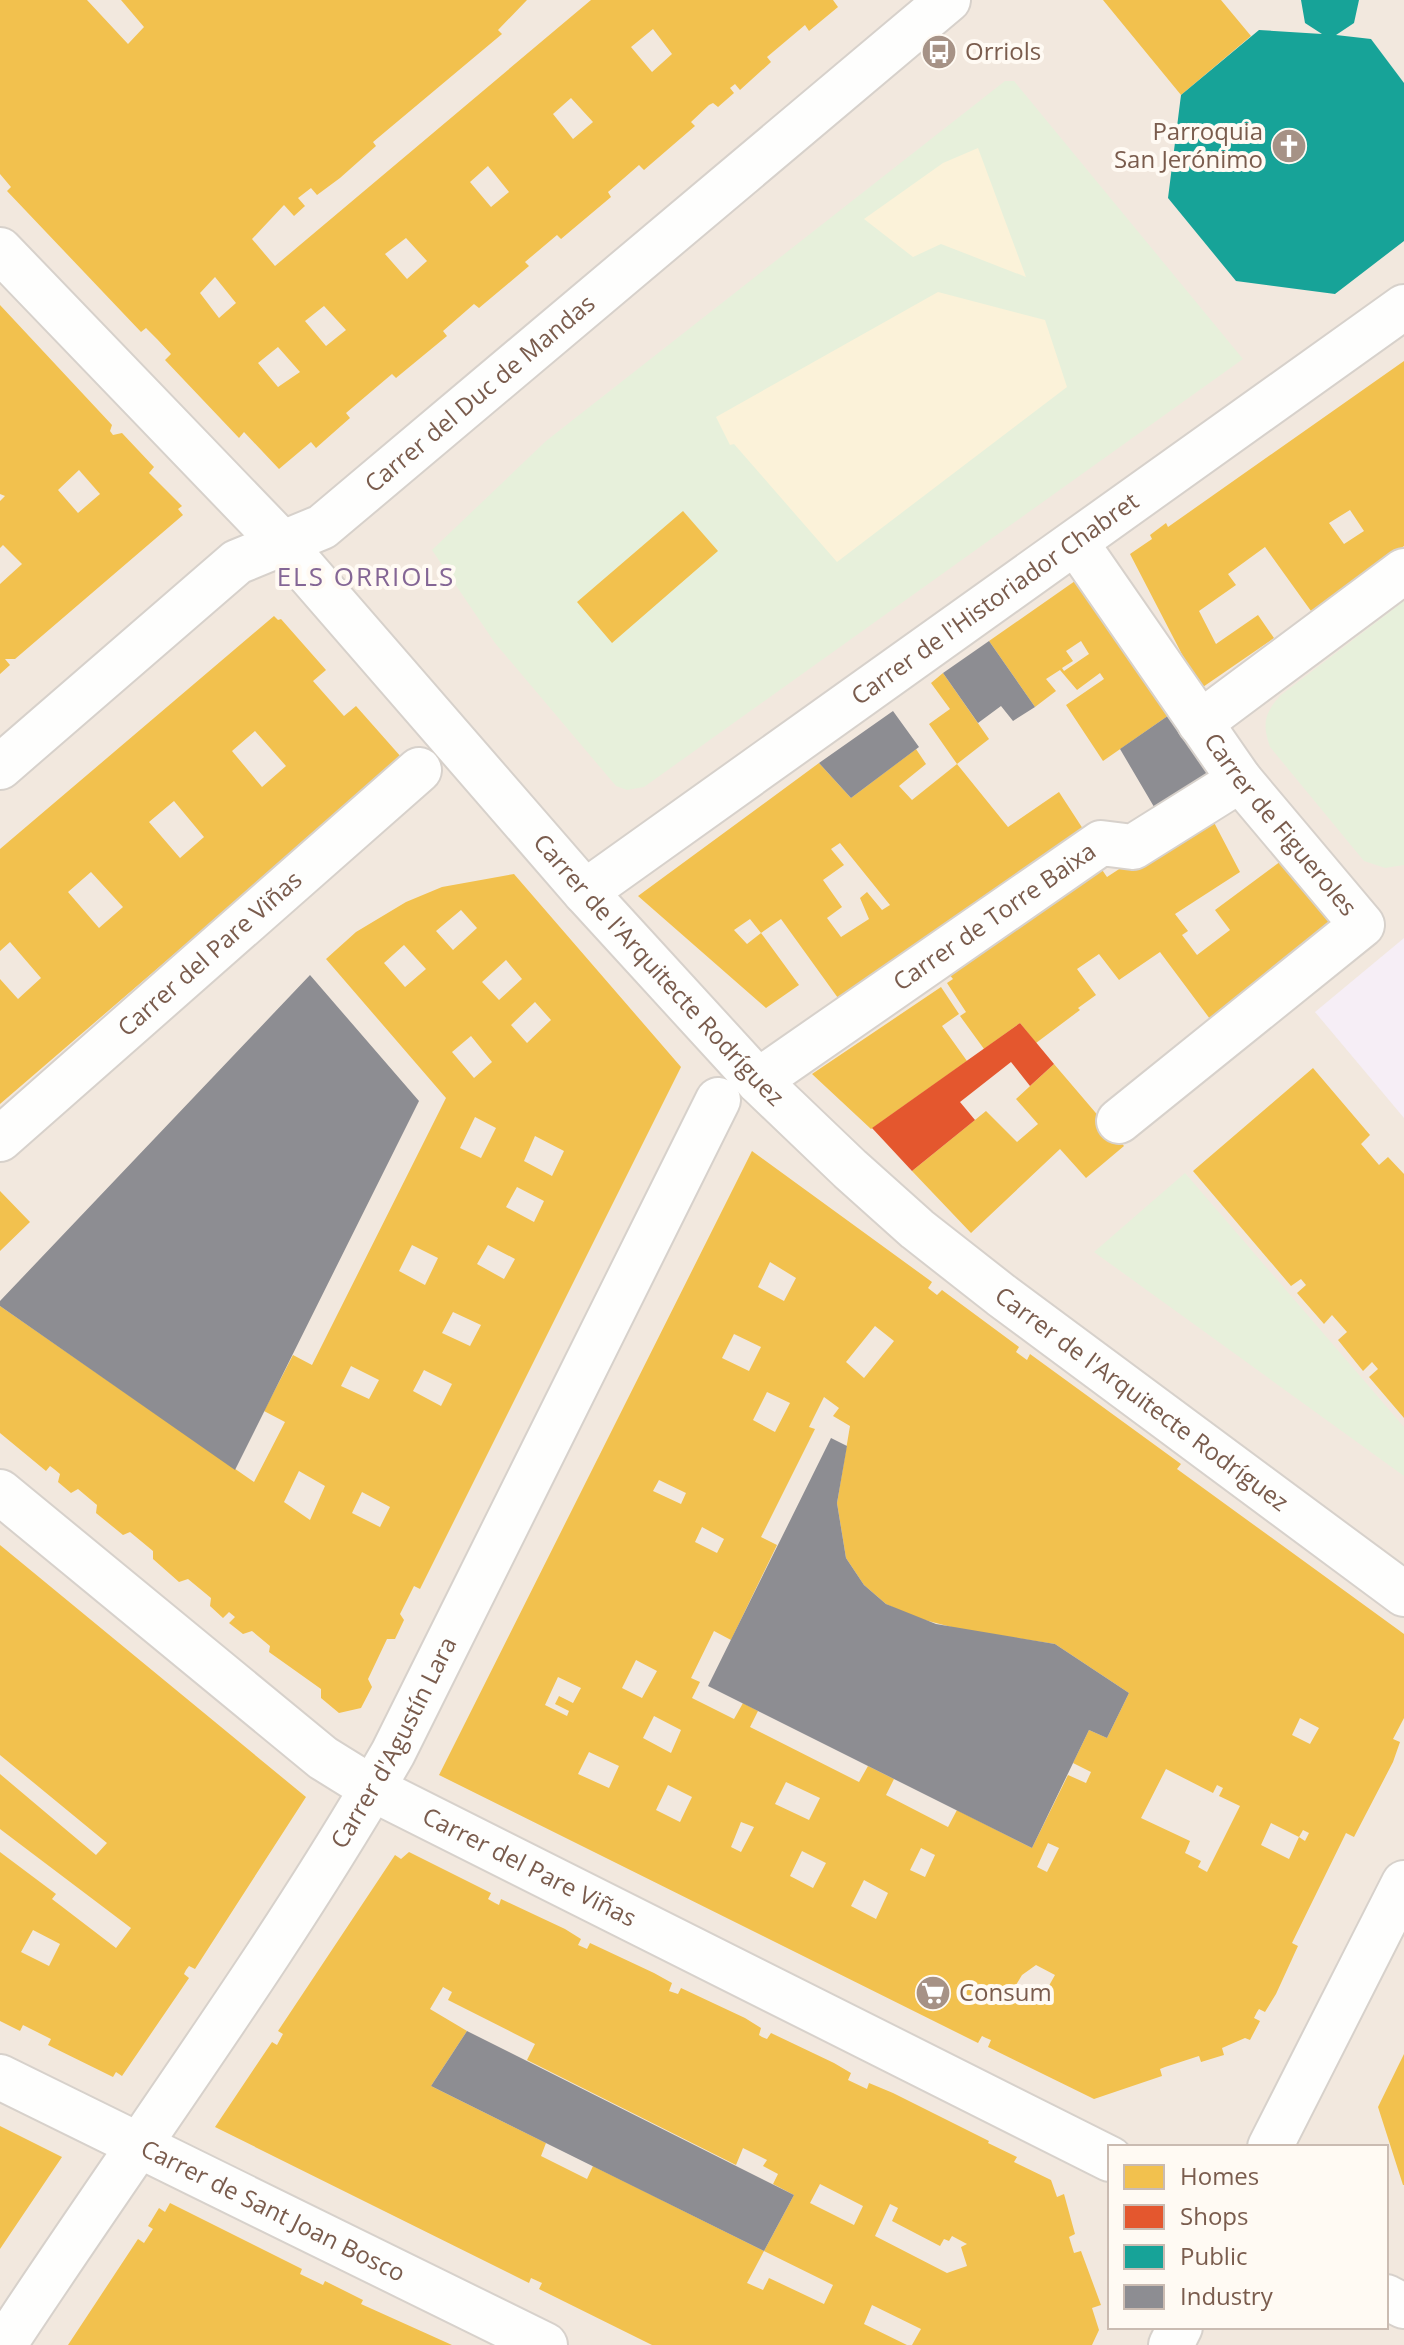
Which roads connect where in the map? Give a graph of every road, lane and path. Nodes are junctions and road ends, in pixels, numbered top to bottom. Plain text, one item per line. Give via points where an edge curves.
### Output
1 (948, 0) edge
2 (0, 250) edge
3 (1404, 307) edge
4 (282, 543) junction
5 (1076, 543) junction
6 (1404, 571) edge
7 (1200, 723) junction
8 (0, 767) edge
9 (419, 770) dead end
10 (1240, 780) junction
11 (585, 892) junction
12 (758, 1081) junction
13 (718, 1100) dead end
14 (1119, 1121) dead end
15 (0, 1139) edge
16 (0, 1492) edge
17 (1404, 1594) edge
18 (373, 1789) junction
19 (1404, 1883) edge
20 (0, 2077) edge
21 (1271, 2145) edge
22 (139, 2146) junction
23 (1108, 2158) edge
24 (4, 2345) edge
25 (545, 2345) edge

1 - 4 street, Carrer del Duc de Mandas via 322,527
2 - 4 street, Carrer de l'Arquitecte Rodríguez
3 - 5 street, Carrer de l'Historiador Chabret
4 - 8 street, Carrer del Duc de Mandas via 237,562
4 - 11 street, Carrer de l'Arquitecte Rodríguez
5 - 7 street, Carrer de Figueroles
5 - 11 street, Carrer de l'Historiador Chabret
6 - 7 street
7 - 10 street, Carrer de Figueroles
9 - 15 street, Carrer del Pare Viñas
10 - 12 street, Carrer de Torre Baixa via 1133,847 1101,843
10 - 14 street, Carrer de Figueroles via 1362,925
11 - 12 street, Carrer de l'Arquitecte Rodríguez
12 - 17 street, Carrer de l'Arquitecte Rodríguez via 917,1229
13 - 18 street, Carrer d'Agustín Lara
16 - 18 street, Carrer del Pare Viñas via 323,1758
18 - 22 street, Carrer d'Agustín Lara
18 - 23 street, Carrer del Pare Viñas
19 - 21 street
20 - 22 street, Carrer de Sant Joan Bosco
22 - 24 street, Carrer d'Agustín Lara
22 - 25 street, Carrer de Sant Joan Bosco

